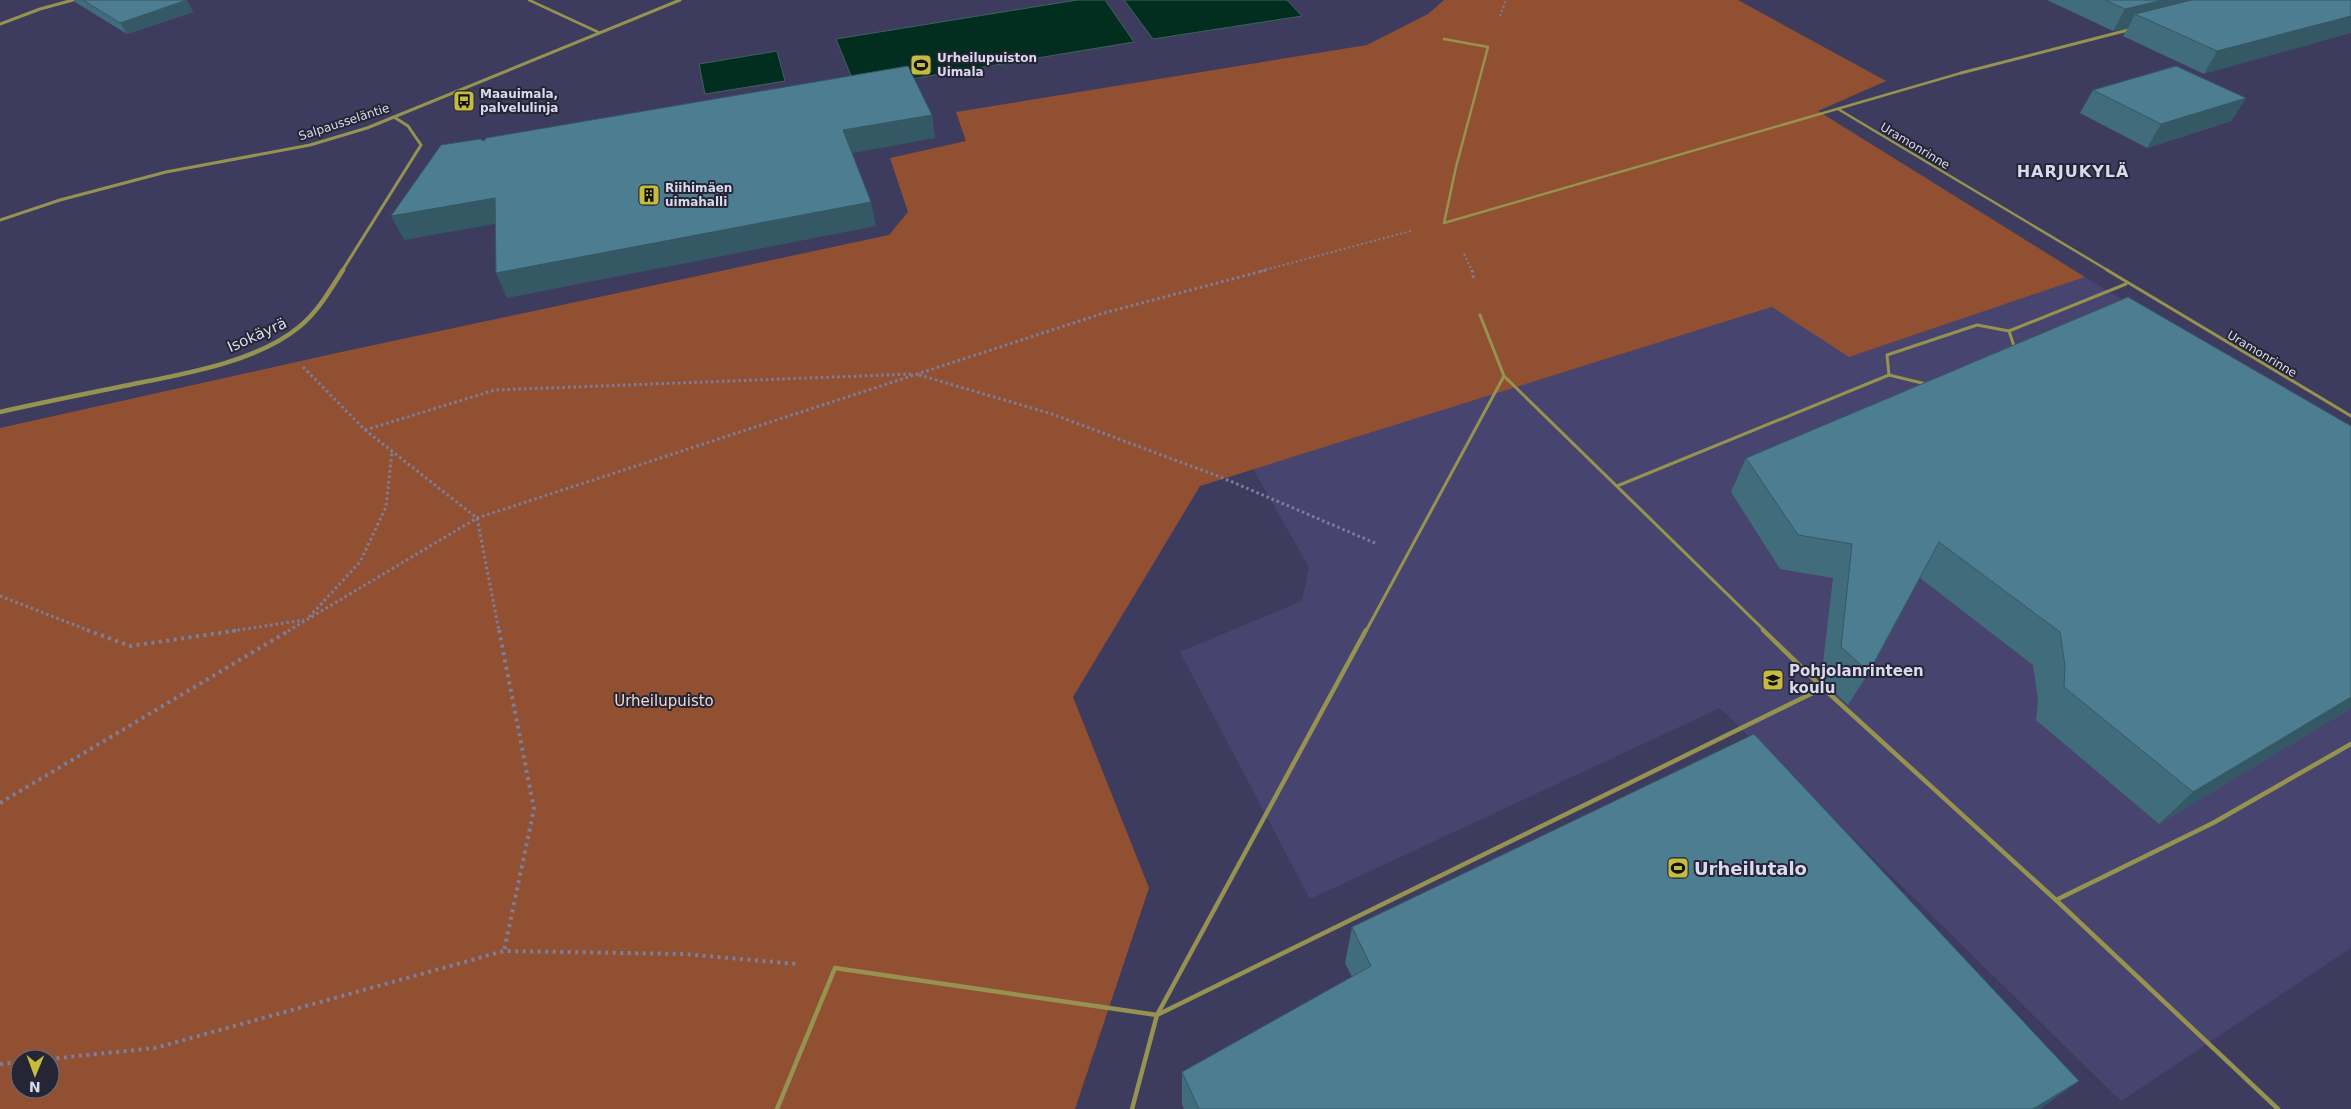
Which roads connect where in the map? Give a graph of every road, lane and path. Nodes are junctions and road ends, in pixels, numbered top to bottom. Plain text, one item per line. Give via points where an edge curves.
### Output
1 (73, 0) edge
2 (529, 0) edge
3 (680, 0) edge
4 (0, 24) edge
5 (2142, 27) edge
6 (598, 32) junction
7 (1444, 39) dead end
8 (1961, 73) joint
9 (1838, 109) junction
10 (394, 117) junction
11 (0, 220) edge
12 (1444, 223) junction
13 (2126, 284) junction
14 (1480, 315) joint
15 (2009, 331) junction
16 (278, 342) junction
17 (2017, 354) edge
18 (918, 374) junction
19 (1889, 375) junction
20 (1504, 376) junction
21 (1932, 386) edge
22 (0, 412) edge
23 (2351, 416) edge
24 (365, 430) junction
25 (392, 451) junction
26 (1617, 486) junction
27 (476, 518) junction
28 (1406, 557) junction
29 (0, 596) edge
30 (307, 620) junction
31 (1823, 688) junction
32 (2351, 744) edge
33 (0, 803) edge
34 (2056, 900) junction
35 (504, 951) junction
36 (834, 968) junction
37 (1157, 1015) junction
38 (60, 1058) edge
39 (778, 1109) edge
40 (1132, 1109) edge
41 (2278, 1109) edge

1 - 4 street
2 - 6 lane
3 - 6 street, Salpausseläntie
5 - 8 street
6 - 10 street, Salpausseläntie
7 - 12 lane via 1488,47
8 - 9 lane
9 - 12 lane
9 - 13 lane, Uramonrinne
10 - 11 street, Salpausseläntie via 310,145 166,172 60,200
10 - 16 street, Isokäyrä via 408,126 421,145 315,312
12 - 14 path via 1471,265
12 - 18 path via 1104,313
13 - 15 lane
13 - 23 lane, Uramonrinne
14 - 20 lane
15 - 17 lane
15 - 19 lane via 1977,325 1887,355
16 - 22 street, Isokäyrä via 171,376
16 - 24 path
18 - 24 path via 496,390
18 - 27 path
18 - 28 path via 1061,417 1224,478
19 - 21 lane
19 - 26 lane
20 - 26 lane
20 - 28 lane
24 - 25 path
25 - 27 path
25 - 30 path via 386,507 360,562
26 - 31 lane
27 - 30 path
27 - 35 path via 534,809
28 - 37 lane
29 - 30 path via 130,646
30 - 33 path
31 - 34 lane
31 - 37 lane
32 - 34 lane via 2212,823
34 - 41 lane
35 - 36 path via 684,954
35 - 38 path via 155,1048
36 - 37 lane
36 - 39 lane
37 - 40 lane

